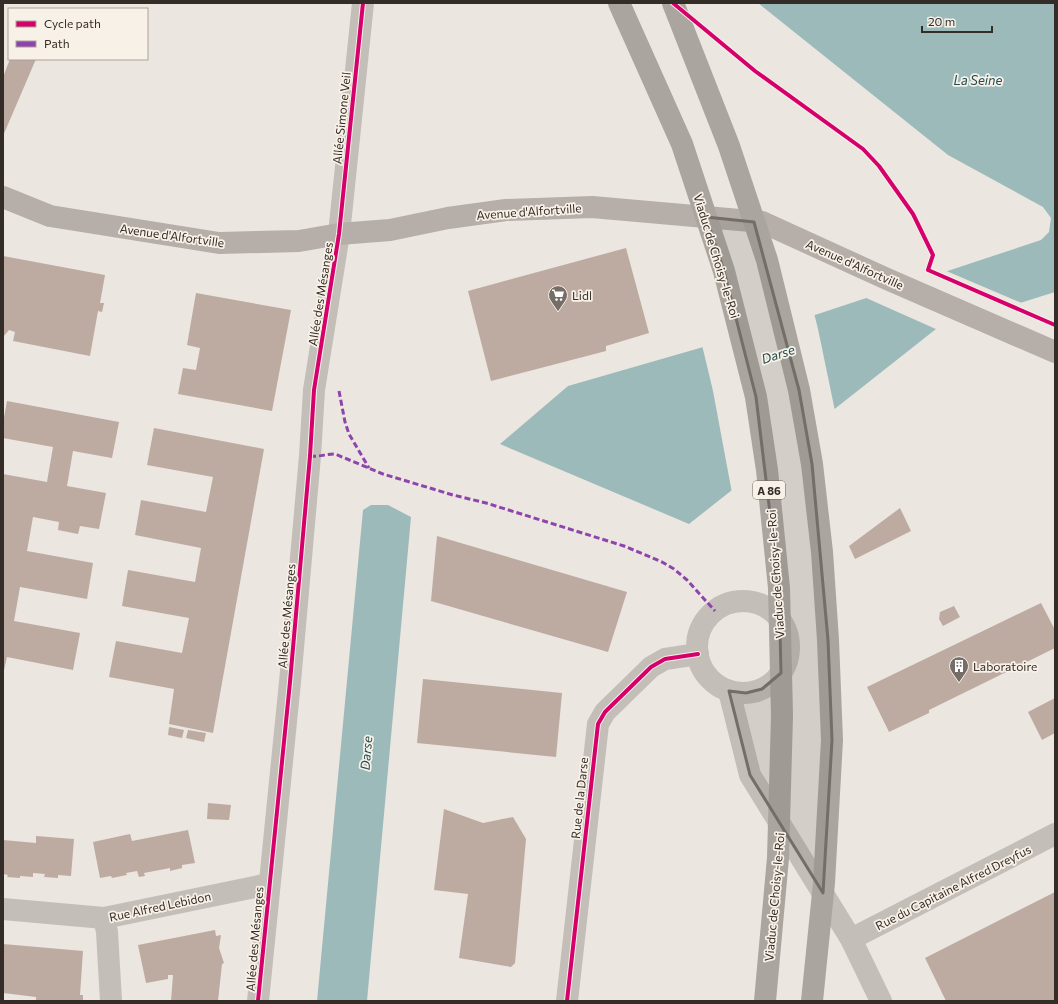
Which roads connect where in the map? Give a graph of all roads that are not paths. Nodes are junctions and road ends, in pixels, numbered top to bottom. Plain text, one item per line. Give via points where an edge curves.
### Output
1 (363, 3) edge
2 (619, 3) edge
3 (673, 3) edge
4 (3, 197) edge
5 (339, 234) junction
6 (1046, 348) edge
7 (698, 654) junction
8 (729, 691) junction
9 (1055, 834) edge
10 (269, 884) junction
11 (3, 909) edge
12 (104, 918) junction
13 (851, 939) junction
14 (111, 1001) edge
15 (258, 1001) edge
16 (568, 1001) edge
17 (764, 1001) edge
18 (812, 1001) edge
19 (881, 1001) edge

1 - 5 street, Allée Simone Veil
2 - 17 highway, Viaduc de Choisy-le-Roi / A 86, bridge via 682,144 724,271 756,397 767,470 779,588 782,716 778,858
3 - 18 highway, bridge via 729,146 767,260 799,390 812,464 828,633 832,740 824,883
4 - 5 main road, Avenue d'Alfortville via 50,216 219,243 299,240
5 - 6 main road, Avenue d'Alfortville via 390,230 506,210 592,207 762,222
5 - 10 street, Allée des Mésanges via 314,390
7 - 8 street via 703,670 714,683
7 - 8 street via 698,638 704,623 725,605 748,601 760,604 781,620 787,632 789,646 788,659 782,671 773,682 762,689 746,693
7 - 16 street, Rue de la Darse via 666,659 654,664 605,712 598,724
8 - 13 street via 750,774
9 - 13 street, Rue du Capitaine Alfred Dreyfus
10 - 12 street, Rue Alfred Lebidon
10 - 15 street, Allée des Mésanges
11 - 12 street, Rue Alfred Lebidon
12 - 14 street
13 - 19 street

